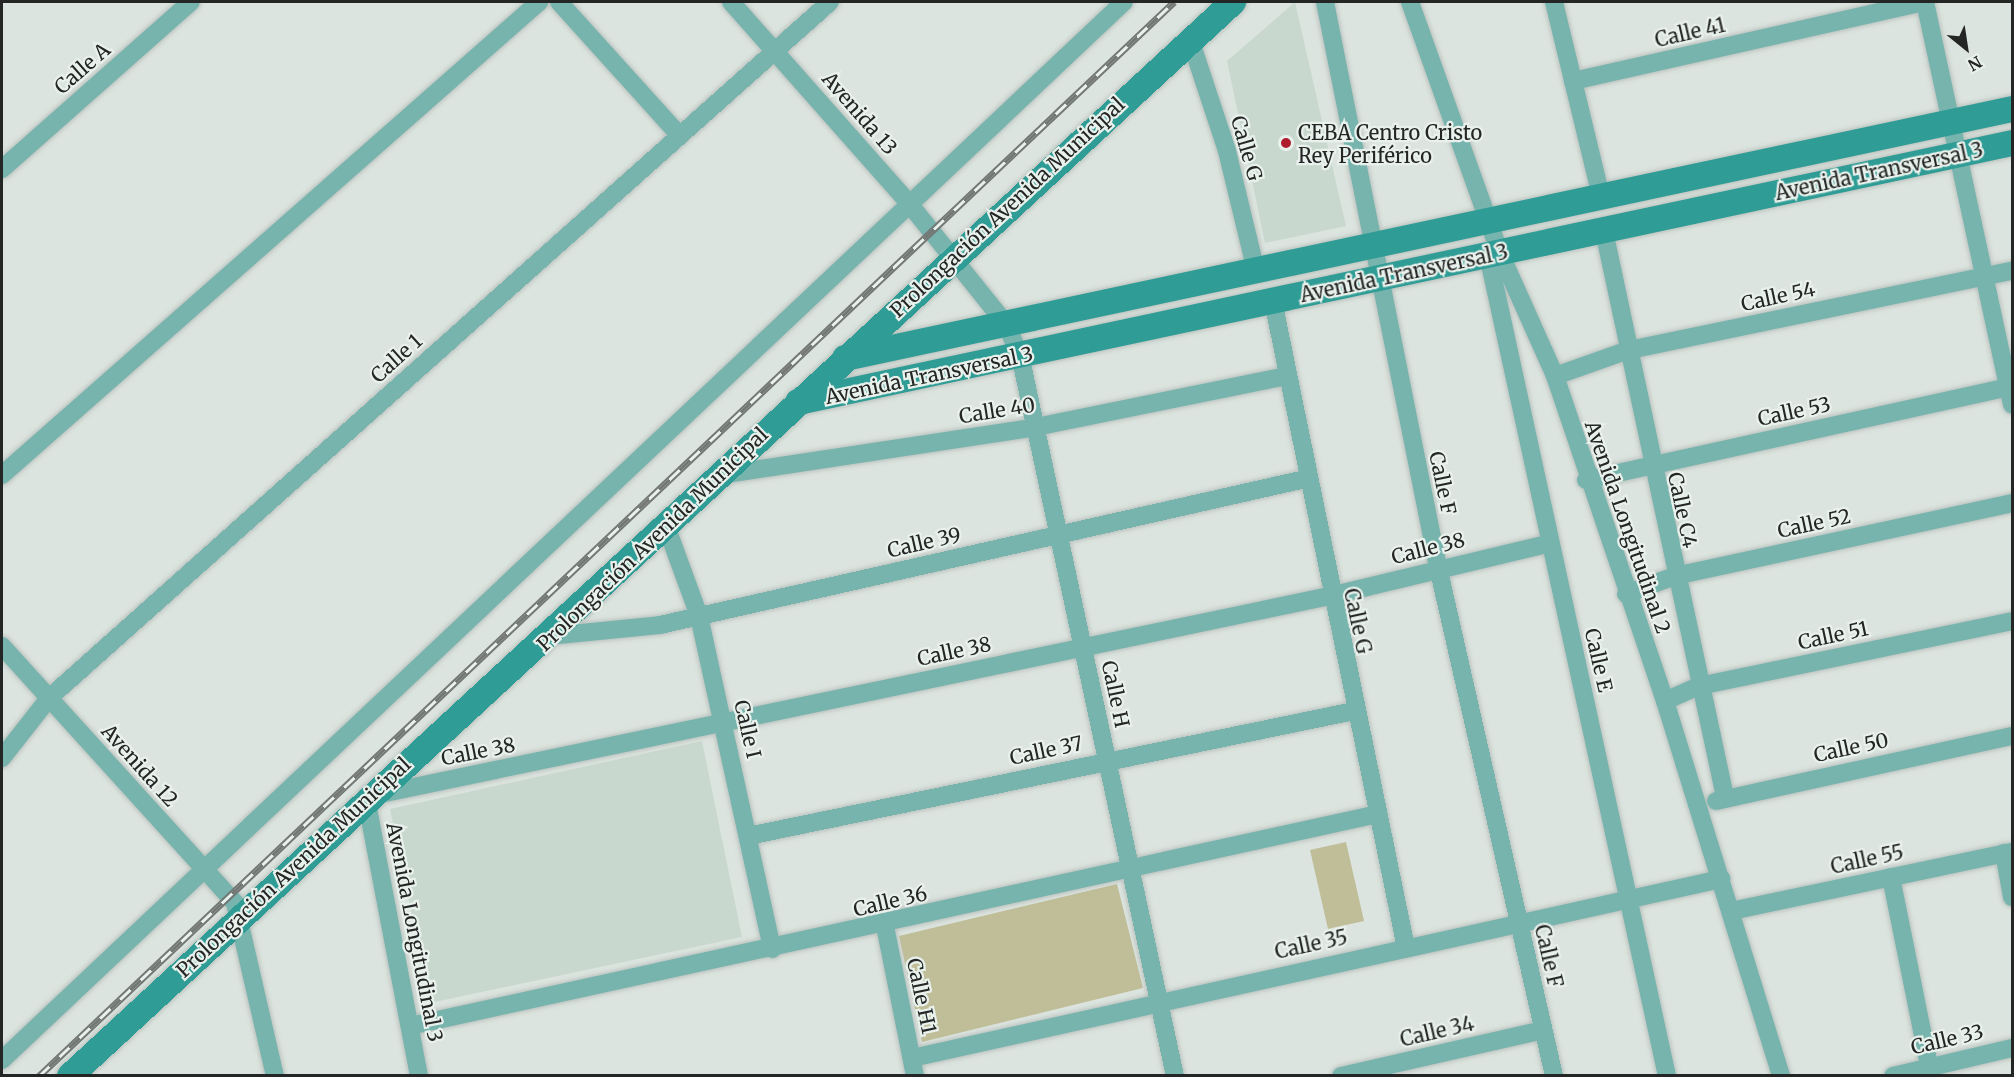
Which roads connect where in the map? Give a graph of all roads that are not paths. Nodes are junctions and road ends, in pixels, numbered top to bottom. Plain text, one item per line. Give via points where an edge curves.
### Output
1 (191, 2) edge
2 (539, 2) edge
3 (559, 2) edge
4 (731, 2) edge
5 (830, 2) edge
6 (1124, 2) edge
7 (1233, 2) edge
8 (1325, 2) edge
9 (1410, 2) edge
10 (1554, 2) edge
11 (1924, 2) edge
12 (1190, 39) junction
13 (774, 51) junction
14 (1573, 81) junction
15 (2013, 109) edge
16 (1950, 122) junction
17 (679, 135) junction
18 (2013, 143) edge
19 (1957, 155) junction
20 (2, 169) edge
21 (1601, 197) junction
22 (907, 201) junction
23 (1490, 220) junction
24 (1604, 231) junction
25 (1372, 246) junction
26 (1494, 254) junction
27 (951, 257) junction
28 (1256, 271) junction
29 (2013, 271) edge
30 (1986, 276) junction
31 (1378, 279) junction
32 (1273, 301) junction
33 (1006, 324) junction
34 (1629, 350) junction
35 (1020, 355) junction
36 (845, 358) junction
37 (1286, 376) junction
38 (1554, 376) junction
39 (2011, 393) edge
40 (796, 403) junction
41 (1036, 428) junction
42 (1650, 465) junction
43 (2, 475) edge
44 (713, 476) junction
45 (1305, 479) junction
46 (1586, 480) junction
47 (2013, 503) edge
48 (665, 523) junction
49 (1059, 535) junction
50 (1550, 543) junction
51 (1438, 567) junction
52 (1675, 576) junction
53 (1626, 594) junction
54 (1330, 596) junction
55 (699, 616) junction
56 (2013, 621) edge
57 (550, 636) junction
58 (2, 646) edge
59 (1083, 646) junction
60 (1699, 686) junction
61 (49, 698) junction
62 (1665, 701) junction
63 (1354, 711) junction
64 (724, 725) junction
65 (2013, 736) edge
66 (2, 758) edge
67 (1107, 761) junction
68 (366, 797) junction
69 (1725, 797) junction
70 (1700, 809) junction
71 (1378, 814) junction
72 (748, 836) junction
73 (2008, 852) edge
74 (202, 867) junction
75 (1130, 869) junction
76 (1891, 877) junction
77 (1721, 879) junction
78 (2013, 897) edge
79 (1630, 898) junction
80 (1731, 911) junction
81 (236, 918) junction
82 (1518, 922) junction
83 (885, 926) junction
84 (1406, 948) junction
85 (772, 949) junction
86 (1159, 1001) junction
87 (410, 1026) junction
88 (1543, 1030) junction
89 (2013, 1048) edge
90 (2, 1060) edge
91 (914, 1067) edge
92 (1930, 1070) edge
93 (70, 1076) edge
94 (275, 1076) edge
95 (419, 1076) edge
96 (1175, 1076) edge
97 (1341, 1076) edge
98 (1554, 1076) edge
99 (1667, 1076) edge
100 (1781, 1076) edge
101 (1893, 1076) edge

1 - 20 street, Calle A
2 - 43 street
3 - 17 street
4 - 13 street, Avenida 13
5 - 13 street, Calle 1
6 - 22 street
7 - 12 street, Prolongación Avenida Municipal
8 - 25 street, Calle F
9 - 23 street, Avenida Longitudinal 2
10 - 14 street
11 - 14 street, Calle 41
11 - 16 street
12 - 27 street, Prolongación Avenida Municipal
12 - 28 street, Calle G via 1227,151
13 - 17 street, Calle 1
13 - 22 street, Avenida 13
14 - 21 street
15 - 16 street, Avenida Transversal 3
16 - 19 street
16 - 21 street, Avenida Transversal 3
17 - 61 street, Calle 1
18 - 19 street, Avenida Transversal 3
19 - 24 street, Avenida Transversal 3
19 - 30 street
21 - 23 street, Avenida Transversal 3
22 - 27 street, Avenida 13
22 - 74 street via 694,411
23 - 25 street, Avenida Transversal 3
23 - 26 street, Avenida Longitudinal 2
24 - 26 street, Avenida Transversal 3
24 - 34 street, Calle C4
25 - 28 street, Avenida Transversal 3
25 - 31 street, Calle F
26 - 31 street, Avenida Transversal 3
26 - 38 street, Avenida Longitudinal 2
26 - 50 street, Calle E
27 - 33 street, Avenida 13
27 - 36 street, Prolongación Avenida Municipal
28 - 33 street, Avenida Transversal 3
29 - 30 street, Calle 54
30 - 34 street, Calle 54
30 - 39 street
31 - 32 street, Avenida Transversal 3
31 - 51 street, Calle F
32 - 35 street, Avenida Transversal 3
32 - 37 street, Calle G
33 - 35 street, Calle H
33 - 36 street, Avenida Transversal 3
34 - 38 street, Calle 54
34 - 42 street, Calle C4
35 - 40 street, Avenida Transversal 3
35 - 41 street, Calle H
36 - 40 street, Prolongación Avenida Municipal
37 - 41 street, Calle 40
37 - 45 street, Calle G
38 - 46 street, Avenida Longitudinal 2
39 - 42 street, Calle 53
40 - 44 street, Prolongación Avenida Municipal
41 - 44 street, Calle 40
41 - 49 street, Calle H
42 - 46 street, Calle 53
42 - 52 street, Calle C4
44 - 48 street, Prolongación Avenida Municipal
45 - 49 street, Calle 39
45 - 54 street, Calle G
46 - 53 street, Avenida Longitudinal 2
47 - 52 street, Calle 52
48 - 55 street, Calle I
48 - 57 street, Prolongación Avenida Municipal
49 - 55 street, Calle 39
49 - 59 street, Calle H
50 - 51 street, Calle 38
50 - 79 street, Calle E
51 - 54 street, Calle 38
51 - 82 street, Calle F
52 - 53 street, Calle 52
52 - 60 street, Calle C4
53 - 62 street, Avenida Longitudinal 2
54 - 59 street, Calle 38
54 - 63 street, Calle G
55 - 57 street, Calle 39
55 - 64 street, Calle I
56 - 60 street, Calle 51
57 - 68 street, Prolongación Avenida Municipal
58 - 61 street, Avenida 12
59 - 64 street, Calle 38
59 - 67 street, Calle H
60 - 62 street, Calle 51
60 - 69 street, Calle C4
61 - 66 street, Calle 1
61 - 74 street, Avenida 12
62 - 70 street, Avenida Longitudinal 2
63 - 67 street, Calle 37
63 - 71 street, Calle G
64 - 68 street, Calle 38
64 - 72 street, Calle I
65 - 69 street, Calle 50
67 - 72 street, Calle 37
67 - 75 street, Calle H
68 - 81 street, Prolongación Avenida Municipal
68 - 87 street, Avenida Longitudinal 3
69 - 70 street, Calle 50
70 - 77 street, Avenida Longitudinal 2
71 - 75 street, Calle 36
71 - 84 street, Calle G
72 - 85 street, Calle I
73 - 76 street, Calle 55
73 - 78 street
74 - 81 street, Avenida 12 via 229,894
74 - 90 street
75 - 83 street, Calle 36
75 - 86 street, Calle H
76 - 80 street, Calle 55
76 - 92 street
77 - 79 street, Calle 35
77 - 80 street, Avenida Longitudinal 2
79 - 82 street, Calle 35
79 - 99 street, Calle E
80 - 100 street, Avenida Longitudinal 2
81 - 93 street, Prolongación Avenida Municipal
81 - 94 street, Avenida 12
82 - 84 street, Calle 35
82 - 88 street, Calle F
83 - 85 street, Calle 36
83 - 91 street, Calle H1
84 - 86 street, Calle 35
85 - 87 street, Calle 36
86 - 91 street, Calle 35
86 - 96 street, Calle H
87 - 95 street, Avenida Longitudinal 3
88 - 97 street, Calle 34
88 - 98 street, Calle F
89 - 92 street, Calle 33
92 - 101 street, Calle 33

